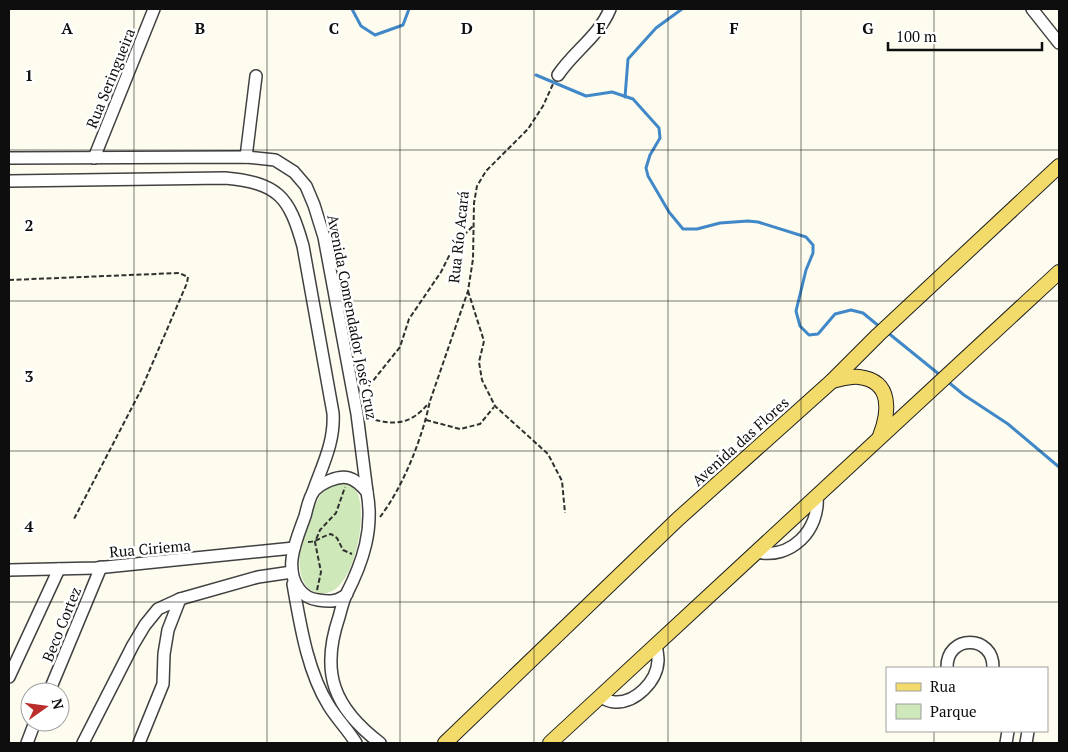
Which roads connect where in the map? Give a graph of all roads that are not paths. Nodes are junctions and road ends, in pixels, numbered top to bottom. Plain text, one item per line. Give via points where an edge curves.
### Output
1 (154, 9) edge
2 (610, 9) edge
3 (1032, 9) edge
4 (1059, 43) edge
5 (558, 75) dead end
6 (256, 76) dead end
7 (246, 156) junction
8 (9, 158) edge
9 (94, 158) junction
10 (1059, 166) edge
11 (9, 181) edge
12 (1059, 272) edge
13 (832, 381) junction
14 (880, 437) junction
15 (313, 492) junction
16 (367, 492) junction
17 (817, 496) junction
18 (295, 545) junction
19 (756, 552) junction
20 (101, 567) junction
21 (59, 569) junction
22 (9, 570) edge
23 (292, 576) junction
24 (347, 594) junction
25 (180, 599) junction
26 (656, 645) junction
27 (992, 664) edge
28 (947, 667) edge
29 (9, 677) edge
30 (53, 682) edge
31 (600, 697) junction
32 (562, 738) edge
33 (83, 743) edge
34 (139, 743) edge
35 (356, 743) edge
36 (380, 743) edge
37 (445, 743) edge
38 (550, 743) edge

1 - 9 street, Rua Seringueira
2 - 5 street via 602,25
3 - 4 street
6 - 7 street
7 - 9 street, Avenida Comendador José Cruz
7 - 16 street, Avenida Comendador José Cruz via 275,160 289,169 306,186 314,205 324,237 356,409
8 - 9 street, Avenida Comendador José Cruz
10 - 13 main road, Avenida das Flores
11 - 15 street via 225,178 262,184 289,206 303,246 333,419 329,453
12 - 14 main road
13 - 14 main road via 859,377 869,379 881,388 888,407
13 - 37 main road, Avenida das Flores via 678,519
14 - 17 main road
15 - 16 street via 335,479 348,478
15 - 18 street
16 - 24 street, Avenida Comendador José Cruz via 370,512 368,533 362,560
17 - 19 main road
17 - 19 street via 816,517 802,539 780,552
18 - 20 street, Rua Ciriema
18 - 23 street
19 - 26 main road
20 - 21 street, Rua Ciriema
20 - 30 street, Beco Cortez
21 - 22 street, Rua Ciriema
21 - 29 street
23 - 24 street via 300,592 308,598 331,602
23 - 25 street via 258,577
23 - 35 street via 300,627 322,693
24 - 36 street via 331,646 330,674 348,712
25 - 33 street via 158,609 145,625
25 - 34 street via 168,630 163,684
26 - 31 main road
26 - 31 street via 658,661 645,688 634,697 621,701
27 - 28 street via 990,653 979,644 965,643 953,650
31 - 32 main road
32 - 38 main road

